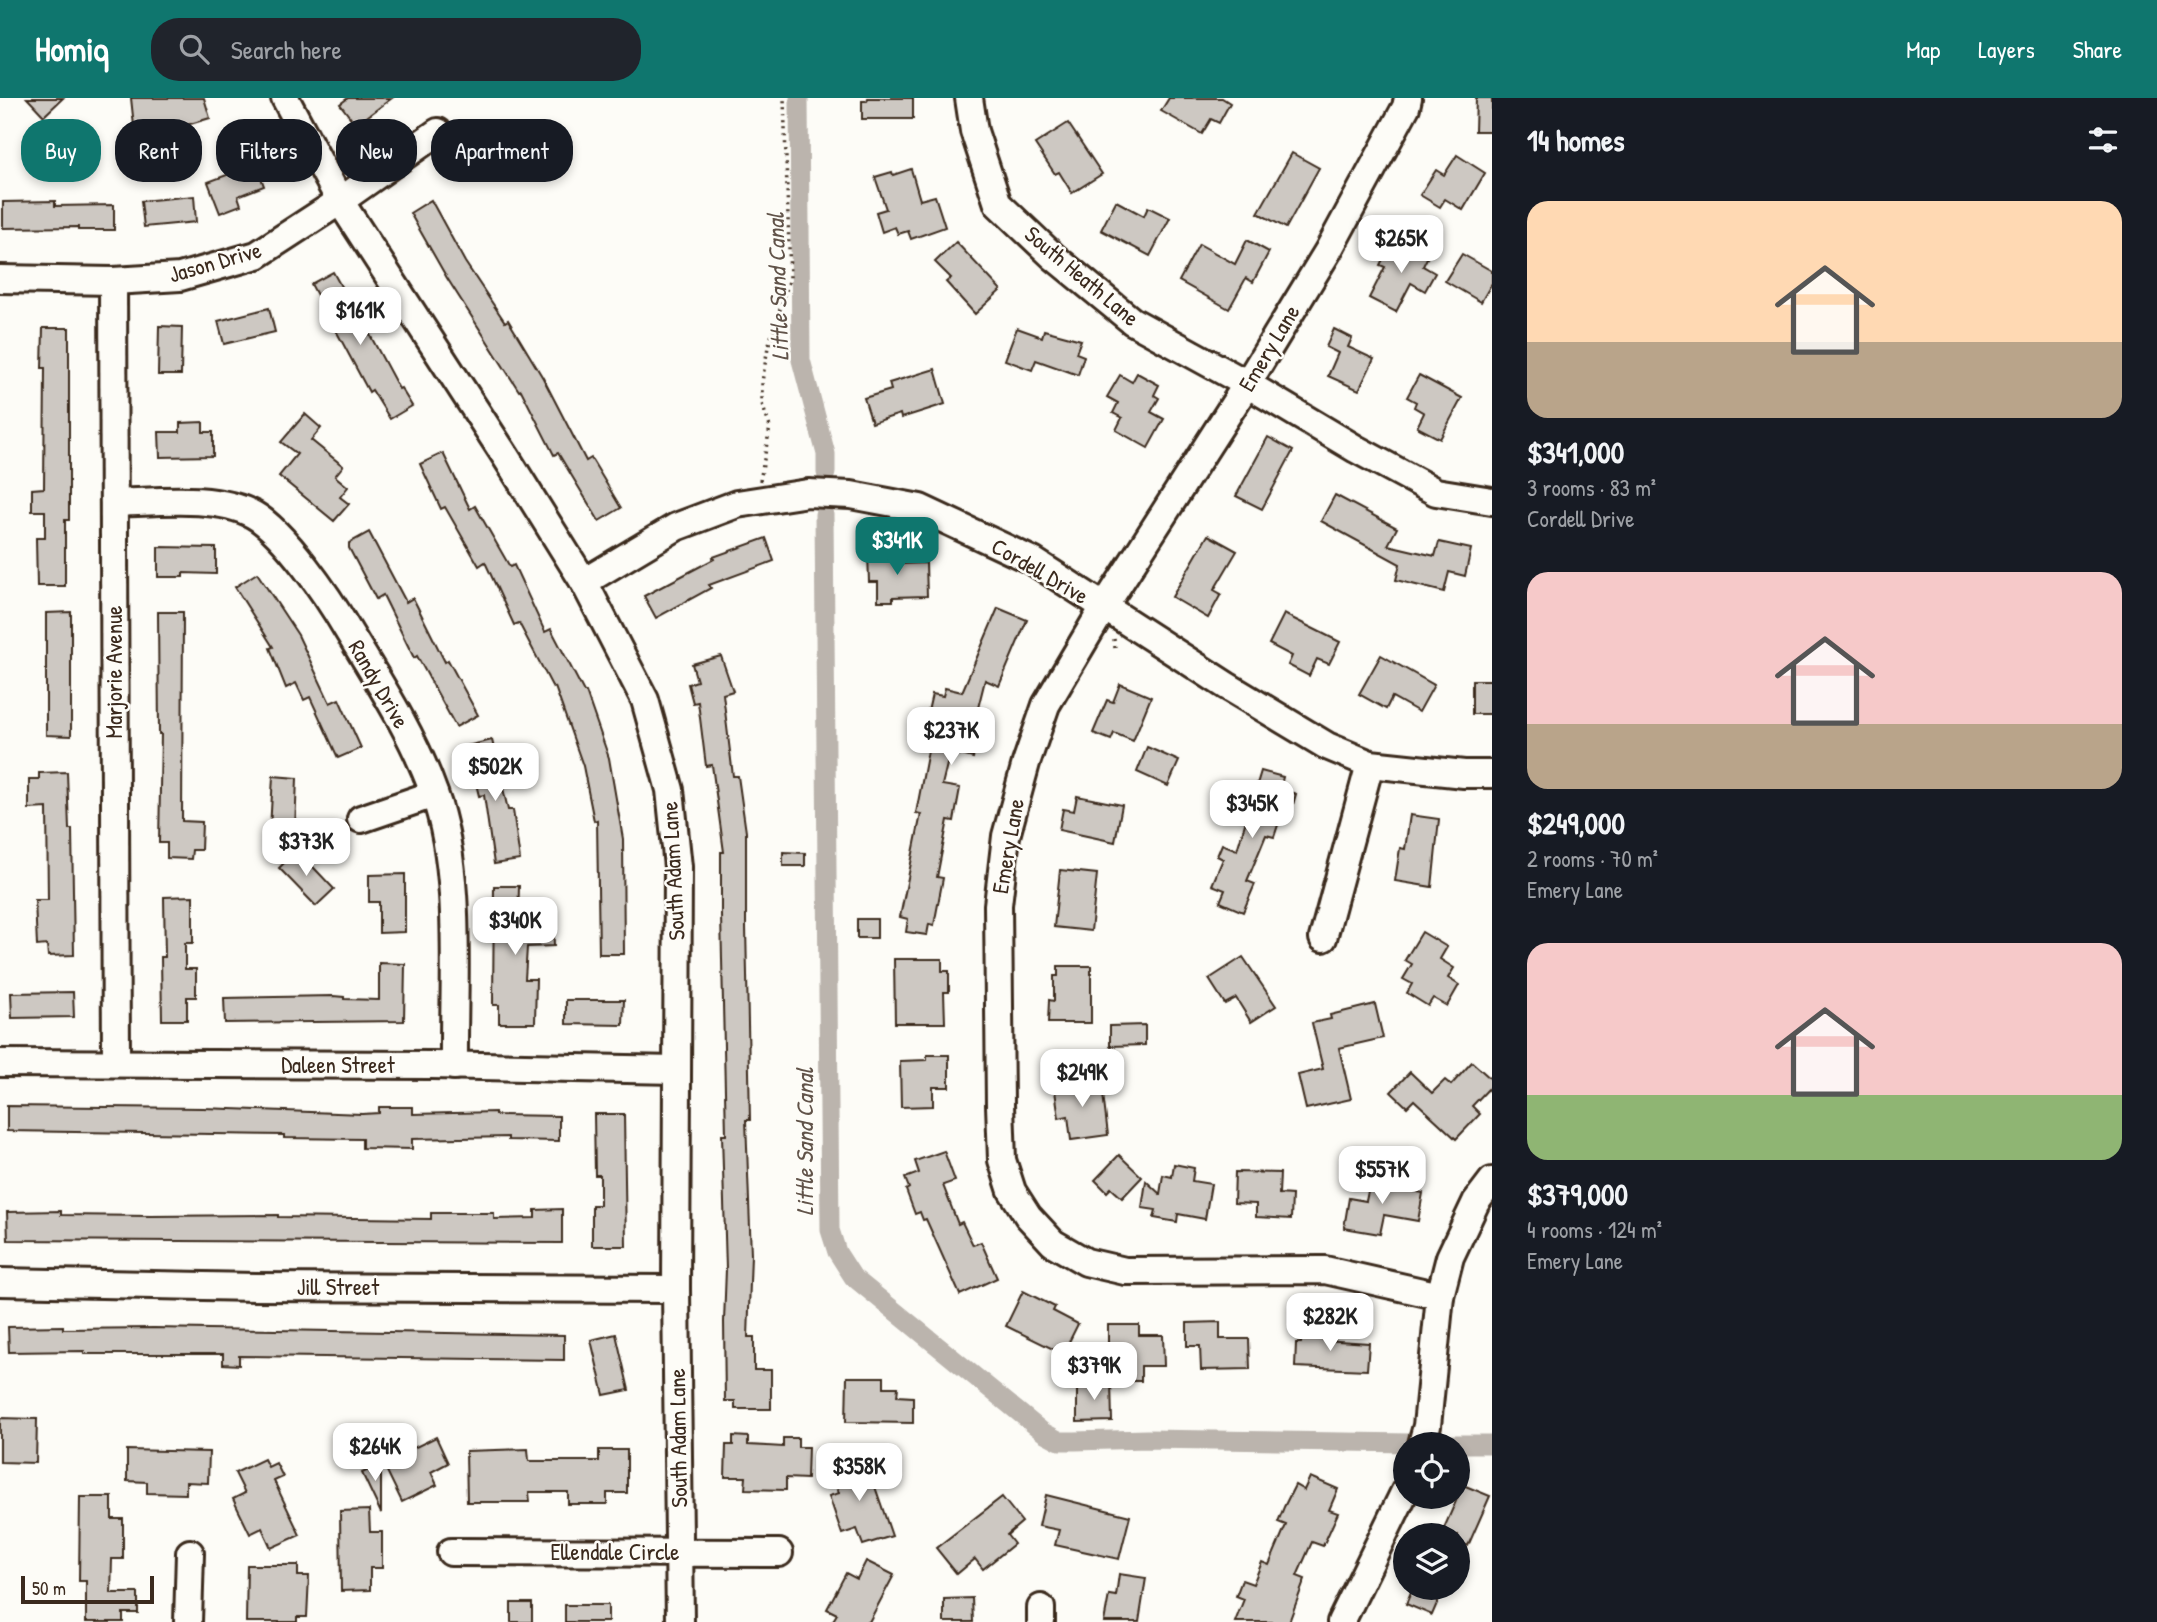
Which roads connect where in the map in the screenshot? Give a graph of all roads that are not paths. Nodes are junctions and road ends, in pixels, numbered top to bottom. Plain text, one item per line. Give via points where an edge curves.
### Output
1 (285, 98) edge
2 (969, 98) edge
3 (1408, 98) edge
4 (431, 137) edge
5 (340, 201) junction
6 (0, 279) edge
7 (113, 281) junction
8 (1247, 384) junction
9 (1492, 501) edge
10 (114, 503) junction
11 (584, 582) junction
12 (1104, 607) junction
13 (1370, 764) junction
14 (1492, 774) edge
15 (434, 794) junction
16 (361, 819) dead end
17 (1323, 938) dead end
18 (0, 1063) edge
19 (116, 1063) junction
20 (454, 1066) junction
21 (677, 1070) junction
22 (1492, 1181) edge
23 (0, 1282) edge
24 (676, 1289) junction
25 (1440, 1296) junction
26 (1425, 1432) edge
27 (1396, 1509) edge
28 (451, 1552) dead end
29 (190, 1553) dead end
30 (680, 1553) junction
31 (779, 1553) dead end
32 (188, 1622) edge
33 (680, 1622) edge
34 (1341, 1622) edge

1 - 5 street, South Adam Lane
2 - 8 street, South Heath Lane via 974,131 998,204 1132,321
3 - 8 street, Emery Lane via 1328,251
4 - 5 street, Jason Drive
5 - 7 street, Jason Drive via 257,255 180,277
5 - 11 street, South Adam Lane
6 - 7 street, Jason Drive
7 - 10 street, Marjorie Avenue
8 - 9 street, South Heath Lane via 1436,492
8 - 12 street, Emery Lane
10 - 15 street, Randy Drive via 225,504 254,515 276,533 332,605 403,722
10 - 19 street, Marjorie Avenue
11 - 12 street, Cordell Drive via 676,527 737,504 808,493 851,495 920,508 1033,561
11 - 21 street, South Adam Lane via 645,699 670,790 678,867
12 - 13 street, Cordell Drive via 1227,687 1327,746
12 - 25 street, Emery Lane via 1046,705 1006,836 998,905 1000,1105 1002,1160 1012,1191 1053,1243 1086,1262 1125,1271 1325,1270
13 - 14 street, Cordell Drive
13 - 17 street
15 - 16 street
15 - 20 street, Randy Drive via 447,842 453,910
18 - 19 street, Daleen Street
19 - 20 street, Daleen Street
20 - 21 street, Daleen Street
21 - 24 street, South Adam Lane
22 - 25 street via 1476,1202 1450,1257
23 - 24 street, Jill Street
24 - 30 street, South Adam Lane
25 - 26 street
27 - 34 street
28 - 30 street, Ellendale Circle
29 - 32 street
30 - 31 street, Ellendale Circle
30 - 33 street, South Adam Lane

